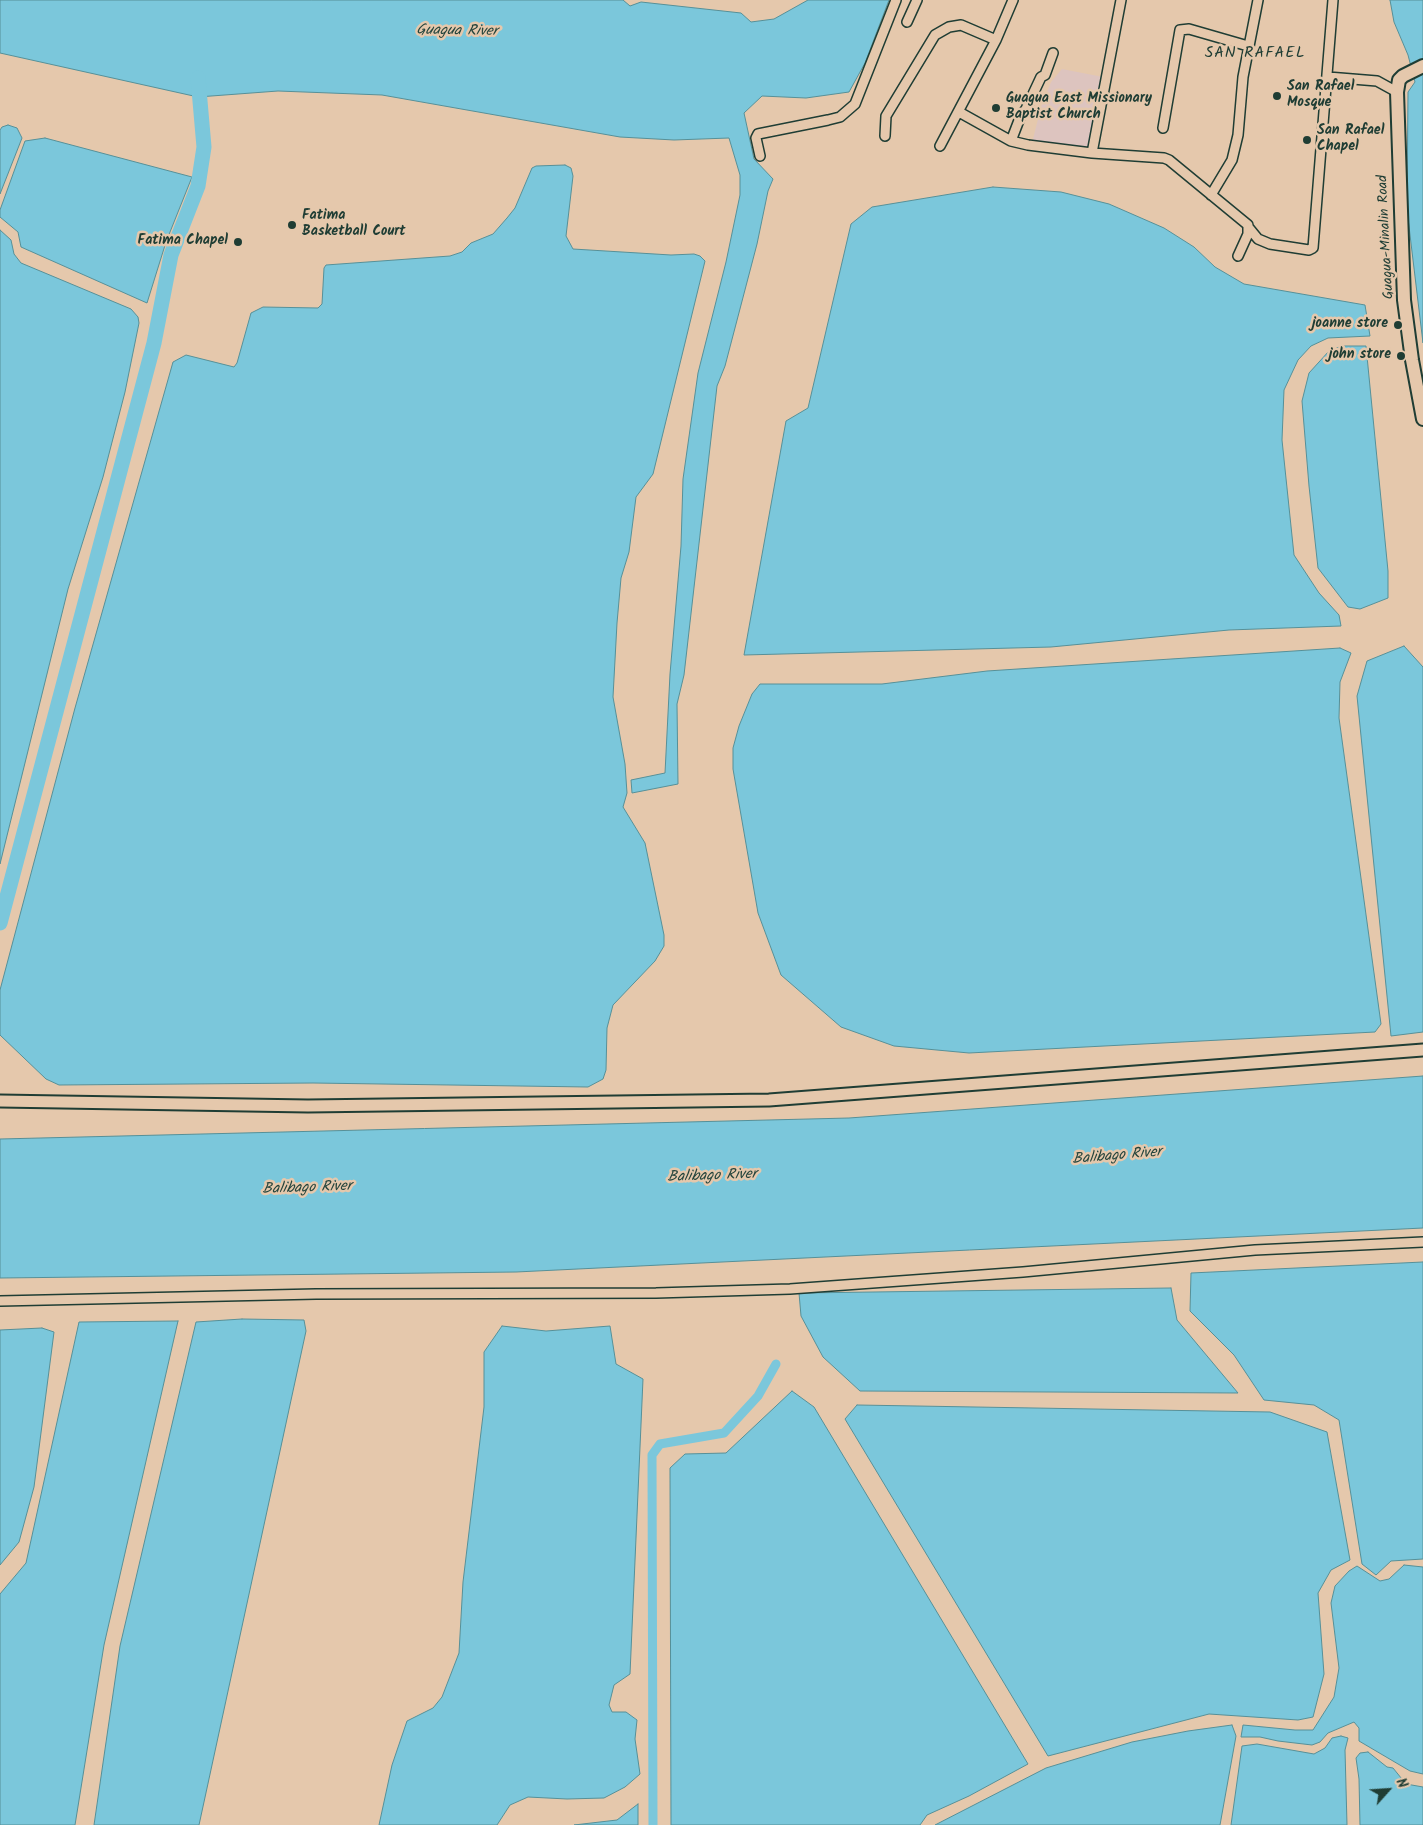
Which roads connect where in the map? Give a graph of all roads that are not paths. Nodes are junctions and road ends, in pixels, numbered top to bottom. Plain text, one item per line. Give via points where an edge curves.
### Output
1 (896, 0) edge
2 (917, 0) edge
3 (1012, 0) edge
4 (1121, 0) edge
5 (1258, 0) edge
6 (1333, 0) edge
7 (906, 22) dead end
8 (996, 40) junction
9 (1248, 46) junction
10 (1053, 54) dead end
11 (1423, 66) edge
12 (1328, 77) junction
13 (1397, 92) junction
14 (959, 112) junction
15 (1163, 128) dead end
16 (885, 136) dead end
17 (1011, 140) junction
18 (940, 146) dead end
19 (1092, 154) junction
20 (760, 156) dead end
21 (1211, 195) junction
22 (1249, 228) junction
23 (1238, 256) dead end
24 (1423, 419) edge
25 (1423, 1050) edge
26 (0, 1101) edge
27 (1423, 1242) edge
28 (0, 1301) edge

1 - 20 street via 855,104 840,117 758,134
2 - 7 street
3 - 8 street
4 - 19 street
5 - 9 street
6 - 12 street
8 - 14 street
8 - 16 street via 961,25 935,35 886,116
9 - 15 street via 1189,29 1180,30
9 - 21 street via 1232,160
10 - 17 street
11 - 13 main road via 1399,80
12 - 13 street via 1377,81
12 - 22 street via 1313,248 1270,244 1258,239
13 - 24 main road, Guagua-Minalin Road via 1404,300
14 - 17 street
14 - 18 street
17 - 19 street
19 - 21 street via 1164,158
21 - 22 street
22 - 23 street
25 - 26 street via 769,1100 308,1106
27 - 28 street via 1256,1250 790,1289

